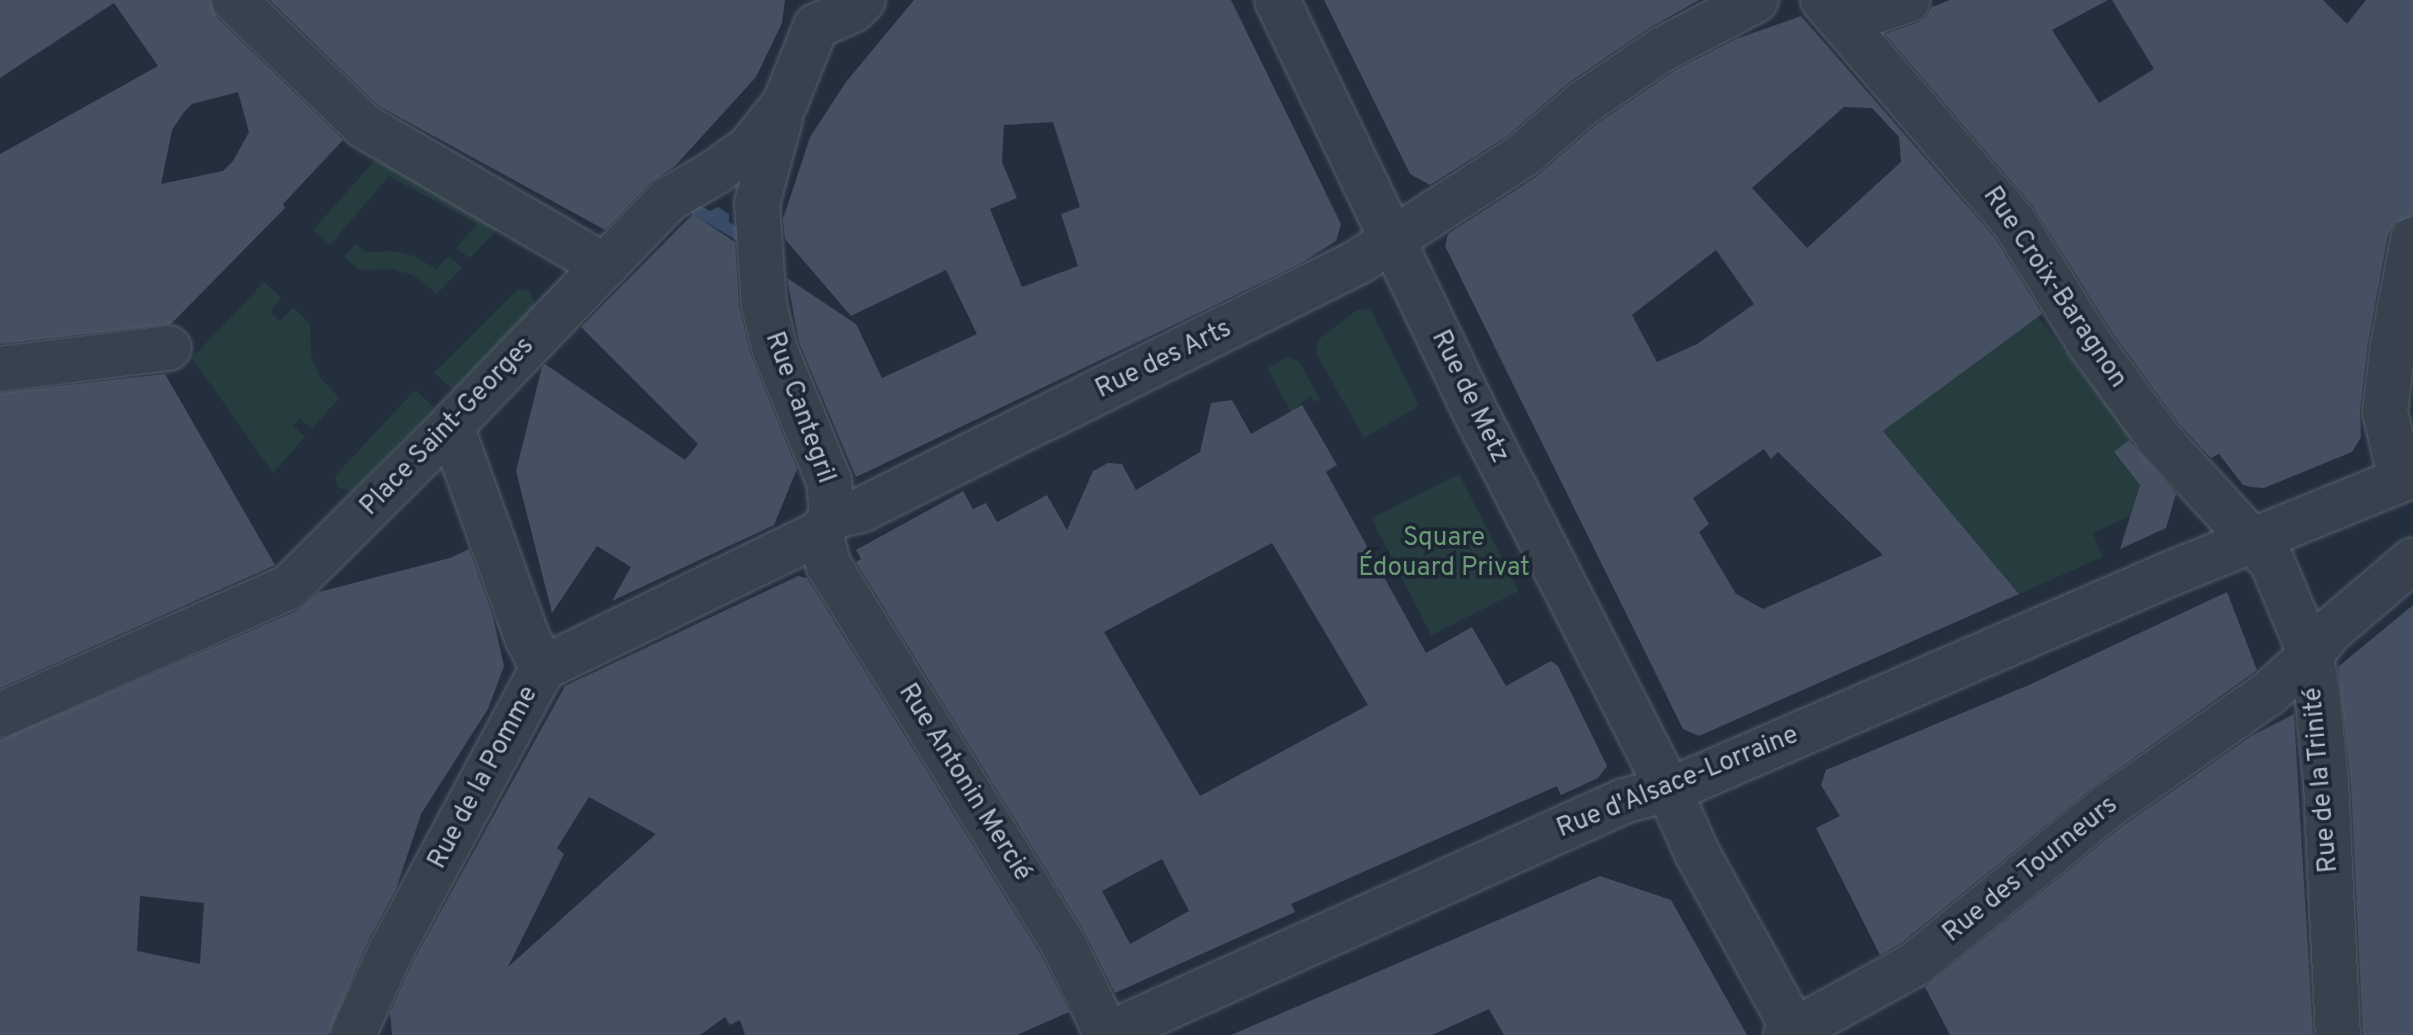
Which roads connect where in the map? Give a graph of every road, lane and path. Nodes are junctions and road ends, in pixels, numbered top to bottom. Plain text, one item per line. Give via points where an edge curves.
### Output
1 (234, 0) edge
2 (863, 0) edge
3 (1277, 0) edge
4 (1756, 0) edge
5 (1908, 0) edge
6 (1834, 11) edge
7 (813, 13) edge
8 (785, 103) junction
9 (714, 173) junction
10 (757, 203) junction
11 (2413, 240) edge
12 (1392, 241) junction
13 (615, 255) junction
14 (169, 348) dead end
15 (0, 369) edge
16 (451, 426) junction
17 (2407, 477) edge
18 (826, 525) junction
19 (2253, 540) junction
20 (2413, 560) edge
21 (2311, 655) junction
22 (543, 668) junction
23 (0, 715) edge
24 (1669, 790) junction
25 (358, 1033) edge
26 (1793, 1033) edge
27 (1107, 1035) edge
28 (2338, 1035) edge

1 - 13 street via 364,126
2 - 7 street via 853,10
3 - 12 street, Rue de Metz
4 - 12 street, Rue des Arts via 1663,49 1582,104 1522,156
5 - 6 street
6 - 19 street, Rue Croix-Baragnon via 2014,222 2090,344 2161,441
7 - 8 street
8 - 9 street, Place Saint-Georges via 750,147
8 - 10 street, Rue Cantegril
9 - 10 street via 748,187
9 - 13 street, Place Saint-Georges via 669,199
10 - 18 street, Rue Cantegril via 764,305 775,350 829,481
11 - 17 street via 2385,412
12 - 18 street, Rue des Arts via 1319,283
12 - 24 street, Rue de Metz
13 - 16 street, Place Saint-Georges
14 - 15 street
16 - 22 street, Rue de la Pomme
16 - 23 street, Place Saint-Georges via 289,587
17 - 19 street, Rue d'Alsace-Lorraine
18 - 22 street, Rue des Arts
18 - 27 street, Rue Antonin Mercié via 829,566 1064,945
19 - 21 street, Rue de la Trinité via 2272,562
19 - 24 street, Rue d'Alsace-Lorraine
20 - 21 street, Rue des Tourneurs via 2330,631
21 - 26 street, Rue des Tourneurs via 2269,693 2108,806 1915,964
21 - 28 street, Rue de la Trinité via 2326,783
22 - 25 street, Rue de la Pomme via 391,951
24 - 26 street, Rue de Metz
24 - 27 street, Rue d'Alsace-Lorraine via 1624,801

